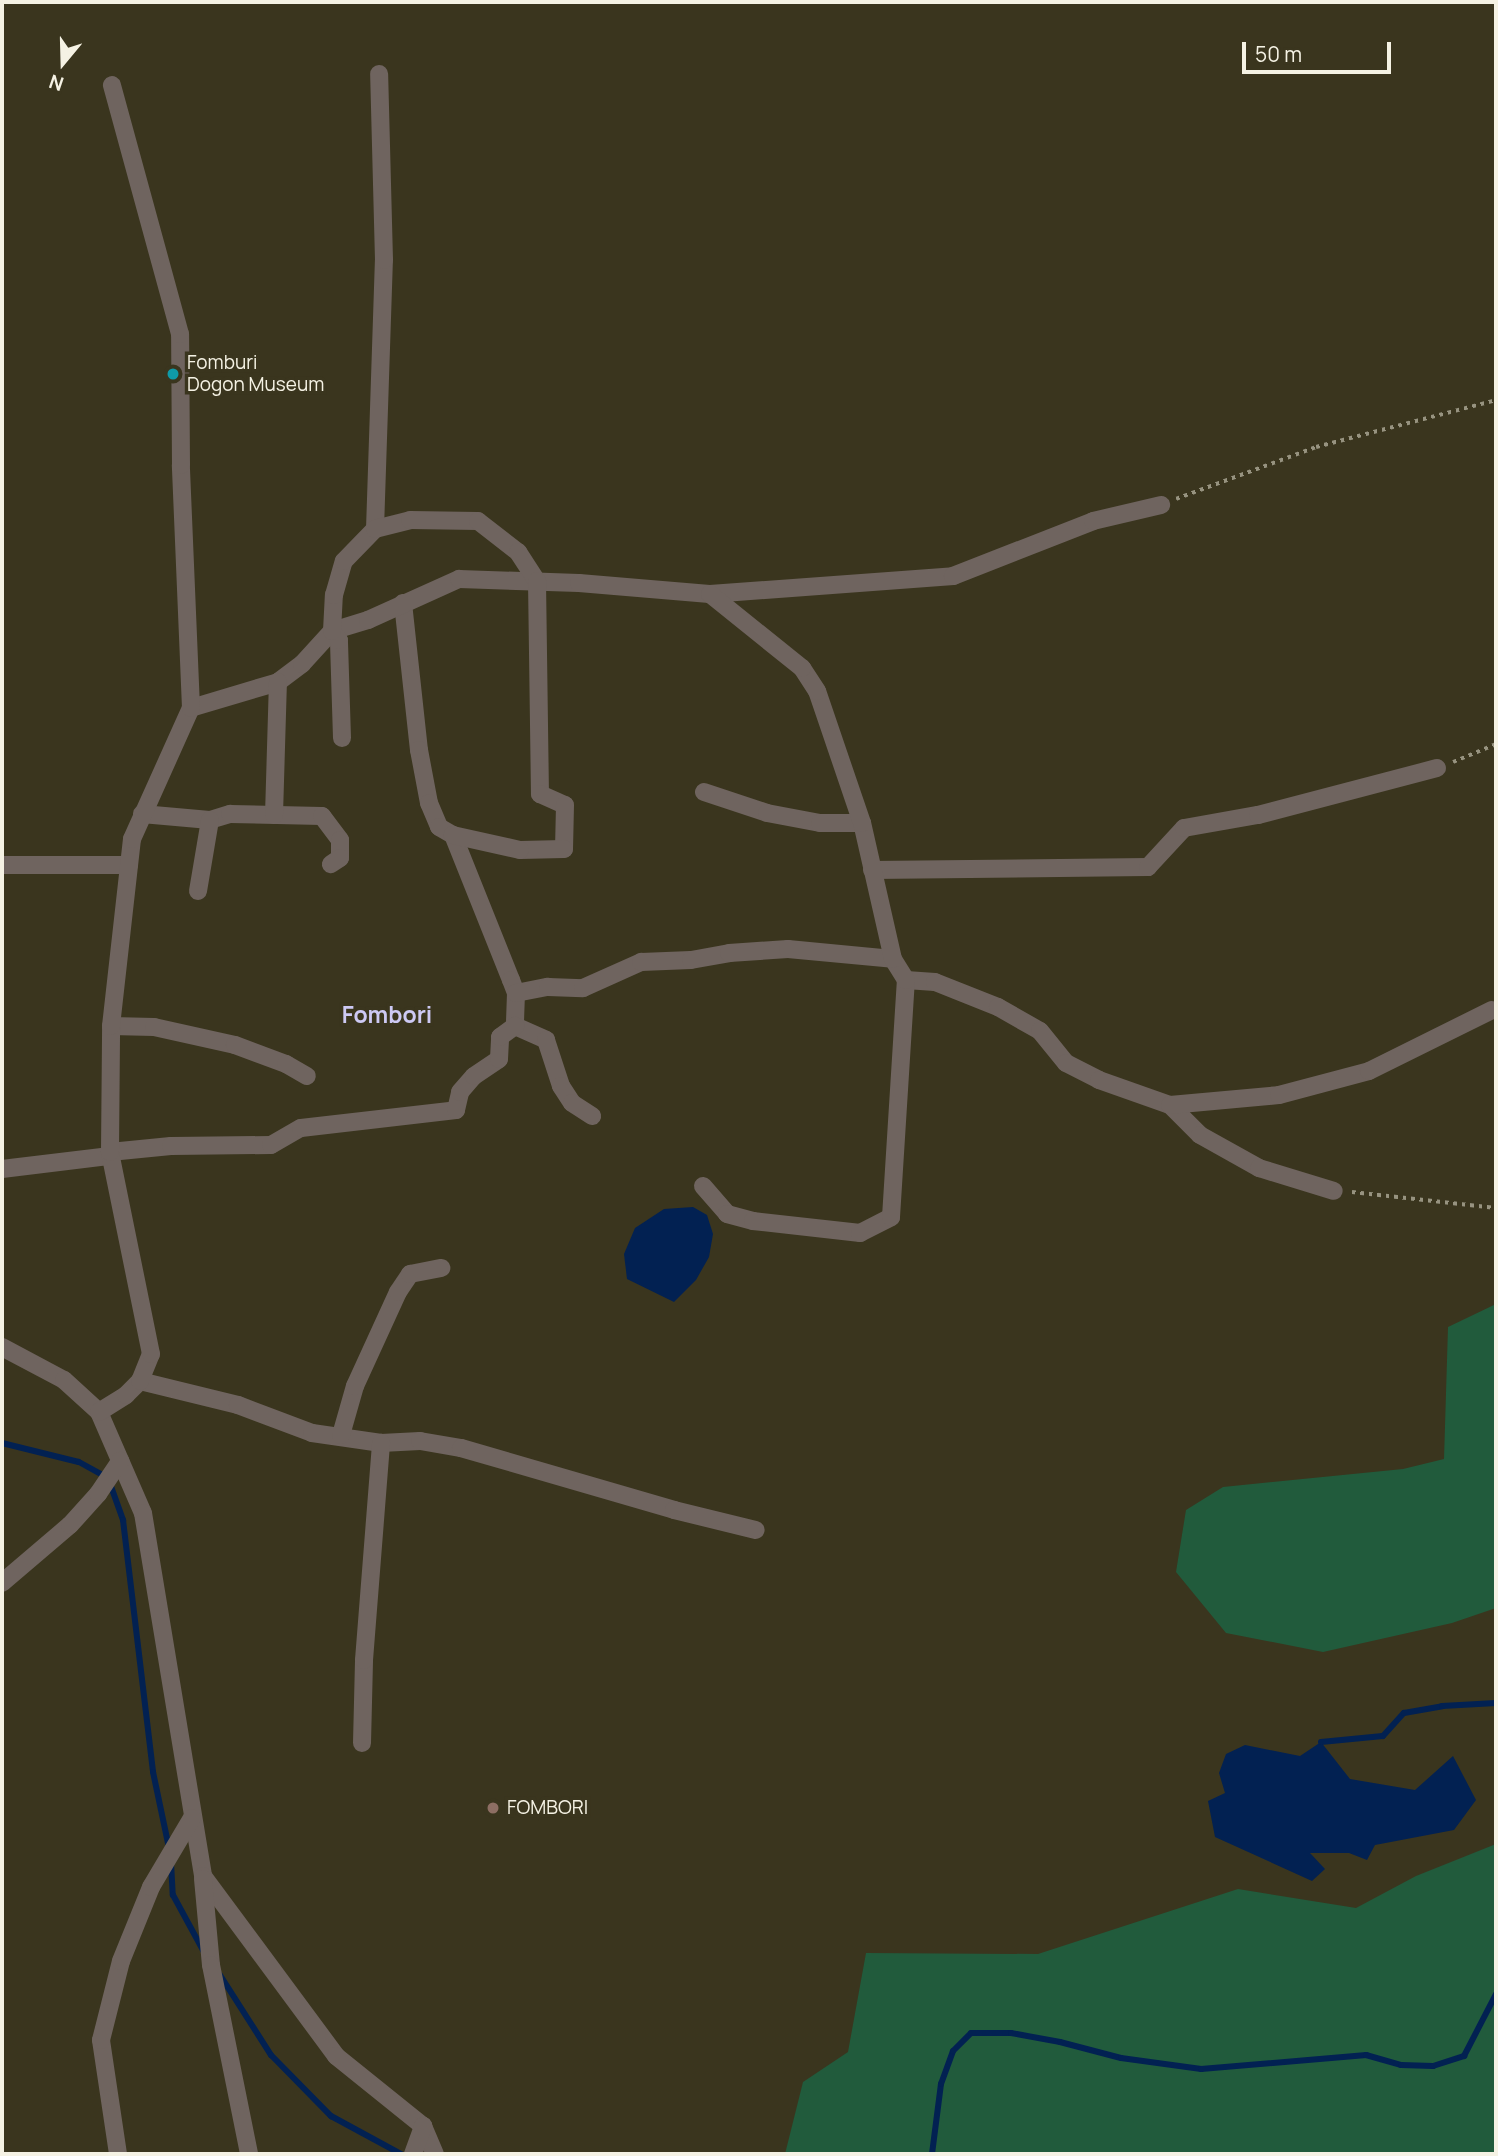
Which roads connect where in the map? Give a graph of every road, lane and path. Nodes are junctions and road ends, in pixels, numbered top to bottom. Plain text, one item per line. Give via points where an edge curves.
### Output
1 (379, 74) dead end
2 (112, 85) dead end
3 (1496, 400) edge
4 (1161, 505) joint
5 (375, 529) junction
6 (537, 581) junction
7 (710, 594) junction
8 (403, 603) junction
9 (332, 631) junction
10 (278, 682) junction
11 (191, 708) junction
12 (342, 738) dead end
13 (1496, 744) edge
14 (1437, 768) joint
15 (704, 792) dead end
16 (142, 814) junction
17 (274, 815) junction
18 (210, 820) junction
19 (862, 823) junction
20 (453, 835) junction
21 (129, 864) junction
22 (331, 864) dead end
23 (2, 865) edge
24 (872, 870) junction
25 (198, 891) dead end
26 (893, 960) junction
27 (906, 980) junction
28 (516, 993) junction
29 (1492, 1010) dead end
30 (111, 1026) junction
31 (515, 1027) junction
32 (307, 1076) dead end
33 (1170, 1105) junction
34 (592, 1116) dead end
35 (110, 1154) junction
36 (2, 1169) edge
37 (704, 1186) dead end
38 (1334, 1191) joint
39 (1496, 1208) edge
40 (441, 1268) dead end
41 (2, 1347) edge
42 (140, 1381) junction
43 (99, 1412) junction
44 (341, 1435) junction
45 (381, 1443) junction
46 (120, 1461) junction
47 (756, 1530) dead end
48 (2, 1583) edge
49 (362, 1743) dead end
50 (192, 1818) junction
51 (203, 1876) junction
52 (423, 2126) junction
53 (118, 2154) edge
54 (250, 2154) edge
55 (413, 2154) edge
56 (435, 2154) edge

1 - 5 street via 384,260
2 - 11 street via 180,334
3 - 4 path via 1316,447
4 - 7 street via 1093,522 953,576
5 - 6 street via 410,520 478,521 518,552
5 - 9 street via 344,561 334,595
6 - 7 street
6 - 8 street via 459,579
6 - 20 street via 540,794 565,805 564,849 520,850
7 - 19 street via 802,668 817,691
8 - 9 street
8 - 20 street via 429,803 439,827
9 - 10 street
9 - 12 street via 339,640
10 - 11 street
10 - 17 street
11 - 16 street
13 - 14 path
14 - 24 street via 1258,815 1184,828 1148,867
15 - 19 street via 767,813 820,823
16 - 18 street
16 - 21 street
17 - 18 street via 230,814
17 - 22 street via 322,816 340,840 340,858
18 - 25 street
19 - 24 street
20 - 28 street
21 - 23 street
21 - 30 street
24 - 26 street
26 - 27 street
26 - 28 street via 788,949 729,953 641,962 583,988 548,987
27 - 33 street via 935,982 998,1007 1040,1031 1066,1063
27 - 37 street via 891,1217 860,1233 753,1221 727,1214
28 - 31 street
29 - 33 street via 1369,1071 1279,1096
30 - 32 street via 154,1027 235,1045
30 - 35 street
31 - 34 street via 546,1040 561,1086 572,1102
31 - 35 street via 500,1037 499,1059 460,1091 456,1110 301,1128 271,1145 171,1146
33 - 38 street via 1200,1135 1259,1168
35 - 36 street
35 - 42 street via 150,1354
38 - 39 path
40 - 44 street via 410,1274 398,1292 355,1386
41 - 43 street via 64,1380
42 - 43 street
42 - 44 street via 238,1405 312,1433
43 - 46 street
44 - 45 street
45 - 47 street via 420,1441 461,1448
45 - 49 street
46 - 48 street via 70,1525
46 - 50 street via 143,1513
50 - 51 street
50 - 53 street via 151,1887 121,1961 101,2040
51 - 52 street via 336,2056
51 - 54 street via 211,1965
52 - 55 street
52 - 56 street

